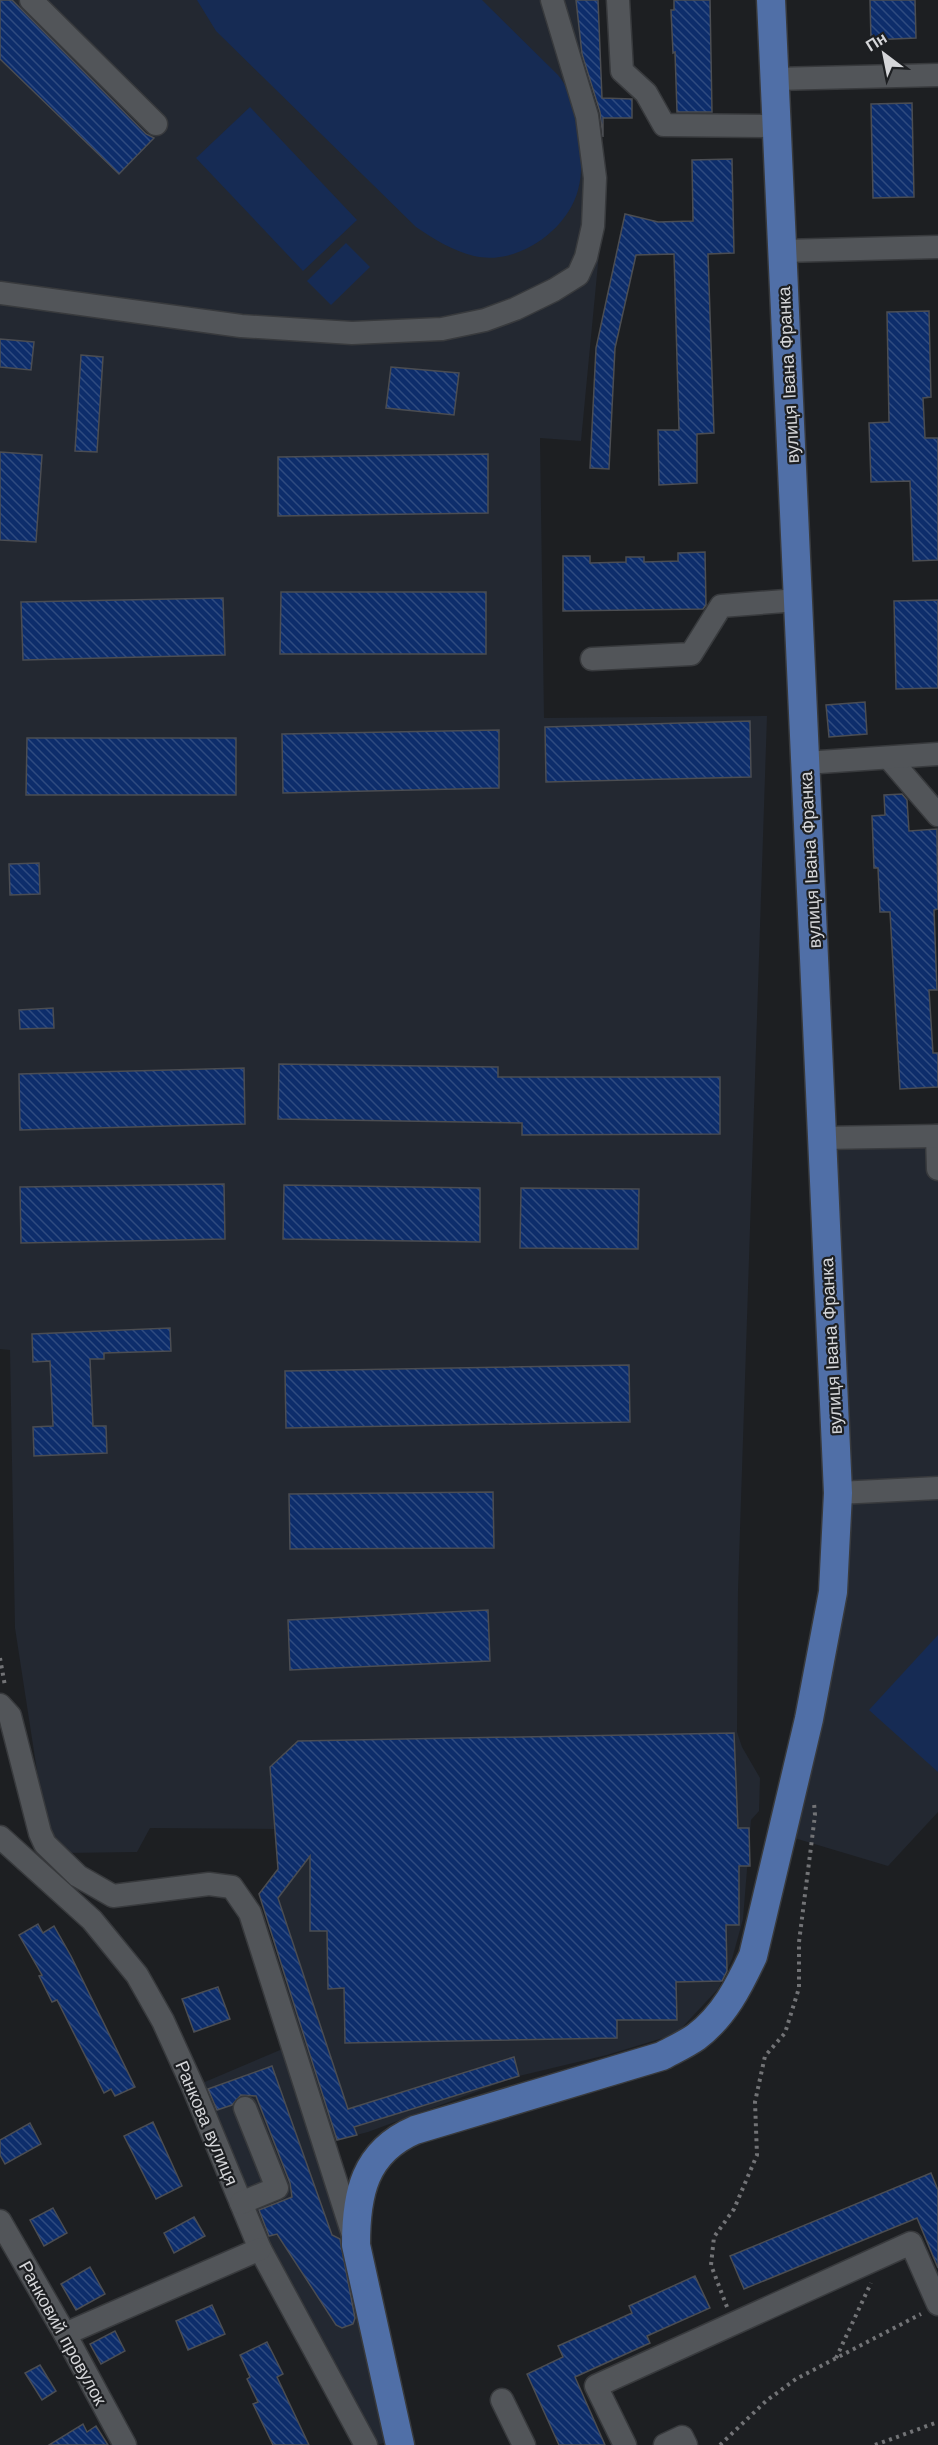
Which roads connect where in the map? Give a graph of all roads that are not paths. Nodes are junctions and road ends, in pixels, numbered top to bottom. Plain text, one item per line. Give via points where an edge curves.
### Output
1 (31, 0) edge
2 (552, 0) edge
3 (618, 0) edge
4 (771, 0) edge
5 (938, 75) edge
6 (775, 79) junction
7 (156, 124) dead end
8 (777, 126) junction
9 (938, 247) edge
10 (783, 251) junction
11 (0, 293) edge
12 (798, 600) junction
13 (592, 659) dead end
14 (938, 754) edge
15 (889, 758) junction
16 (805, 763) junction
17 (938, 815) edge
18 (937, 1136) edge
19 (822, 1138) junction
20 (938, 1169) edge
21 (938, 1488) edge
22 (838, 1493) junction
23 (0, 1705) edge
24 (0, 1837) edge
25 (245, 2108) dead end
26 (241, 2203) junction
27 (0, 2221) edge
28 (356, 2245) junction
29 (260, 2249) junction
30 (934, 2307) edge
31 (65, 2334) junction
32 (502, 2400) dead end
33 (125, 2445) edge
34 (366, 2445) edge
35 (400, 2445) edge
36 (524, 2445) edge
37 (625, 2445) edge
38 (665, 2445) edge
39 (686, 2445) edge

1 - 7 street
2 - 11 street via 587,116 595,178 593,226 586,257 578,275 554,290 485,320 442,329 352,333 241,326
3 - 8 street via 622,71 646,93 664,125
4 - 6 main road, вулиця Івана Франка
5 - 6 street
6 - 8 main road, вулиця Івана Франка
8 - 10 main road, вулиця Івана Франка
9 - 10 street
10 - 12 main road, вулиця Івана Франка
12 - 13 street via 721,606 691,654
12 - 16 main road, вулиця Івана Франка
14 - 15 street
15 - 16 street
15 - 17 street
16 - 19 main road, вулиця Івана Франка
18 - 19 street
18 - 20 street
19 - 22 main road, вулиця Івана Франка
21 - 22 street
22 - 28 main road, вулиця Івана Франка via 833,1592 809,1719 753,1956 738,1990 696,2037 662,2056 402,2136 387,2146 375,2158 360,2193
23 - 28 street via 10,1716 45,1844 78,1876 113,1896 209,1884 232,1887 250,1913
24 - 26 street, Ранкова вулиця via 92,1920 137,1975 163,2021
25 - 26 street via 277,2188
26 - 29 street, Ранкова вулиця
27 - 31 street, Ранковий провулок
28 - 35 main road, вулиця Івана Франка
29 - 31 street
29 - 34 street, Ранкова вулиця
30 - 37 street via 911,2243 596,2386
31 - 33 street, Ранковий провулок
32 - 36 street
38 - 39 street via 682,2437

